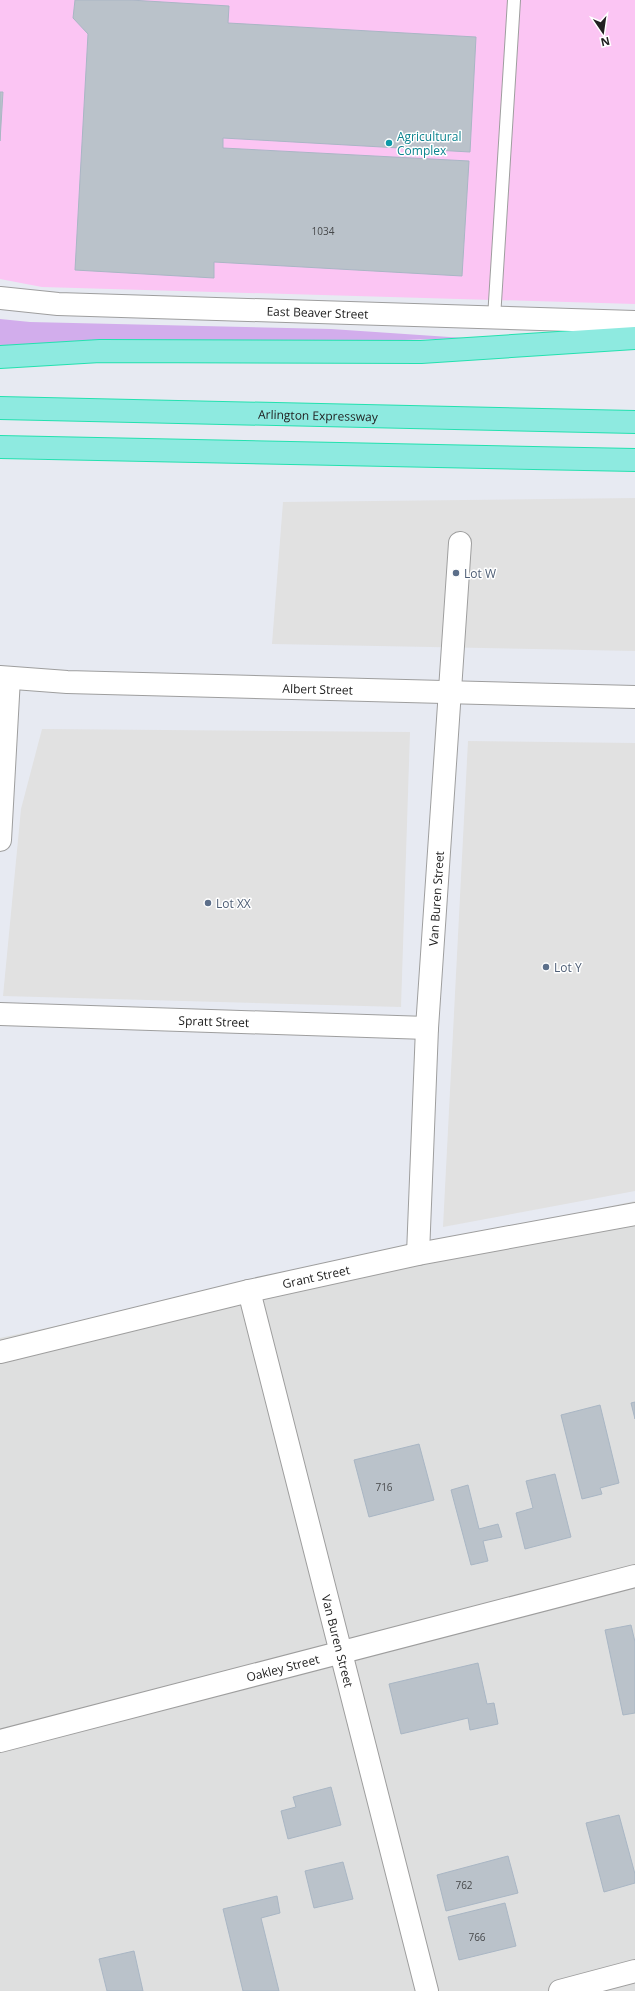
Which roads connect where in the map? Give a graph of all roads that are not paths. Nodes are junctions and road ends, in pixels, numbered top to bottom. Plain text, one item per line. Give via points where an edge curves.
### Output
1 (514, 0) edge
2 (0, 298) edge
3 (494, 318) junction
4 (635, 322) edge
5 (635, 338) edge
6 (0, 357) edge
7 (0, 408) edge
8 (635, 422) edge
9 (0, 447) edge
10 (635, 460) edge
11 (460, 543) dead end
12 (4, 678) edge
13 (450, 691) junction
14 (635, 697) edge
15 (0, 840) edge
16 (0, 1014) edge
17 (427, 1028) junction
18 (635, 1214) edge
19 (418, 1254) junction
20 (249, 1291) junction
21 (0, 1352) edge
22 (635, 1576) edge
23 (342, 1651) junction
24 (0, 1741) edge
25 (635, 1971) edge
26 (427, 1991) edge
27 (560, 1991) edge

1 - 3 lane
2 - 3 street, East Beaver Street via 58,304
3 - 4 street, East Beaver Street
5 - 6 highway via 420,352 100,351
7 - 8 highway, Arlington Expressway
9 - 10 highway
11 - 13 street, Van Buren Street
12 - 13 street, Albert Street via 67,682
12 - 15 street
13 - 14 street, Albert Street
13 - 17 street, Van Buren Street
16 - 17 street, Spratt Street
17 - 19 street, Van Buren Street
18 - 19 street, Grant Street
19 - 20 street, Grant Street
20 - 21 street, Grant Street
20 - 23 street, Van Buren Street
22 - 23 street, Oakley Street
23 - 24 street, Oakley Street
23 - 26 street, Van Buren Street
25 - 27 street

